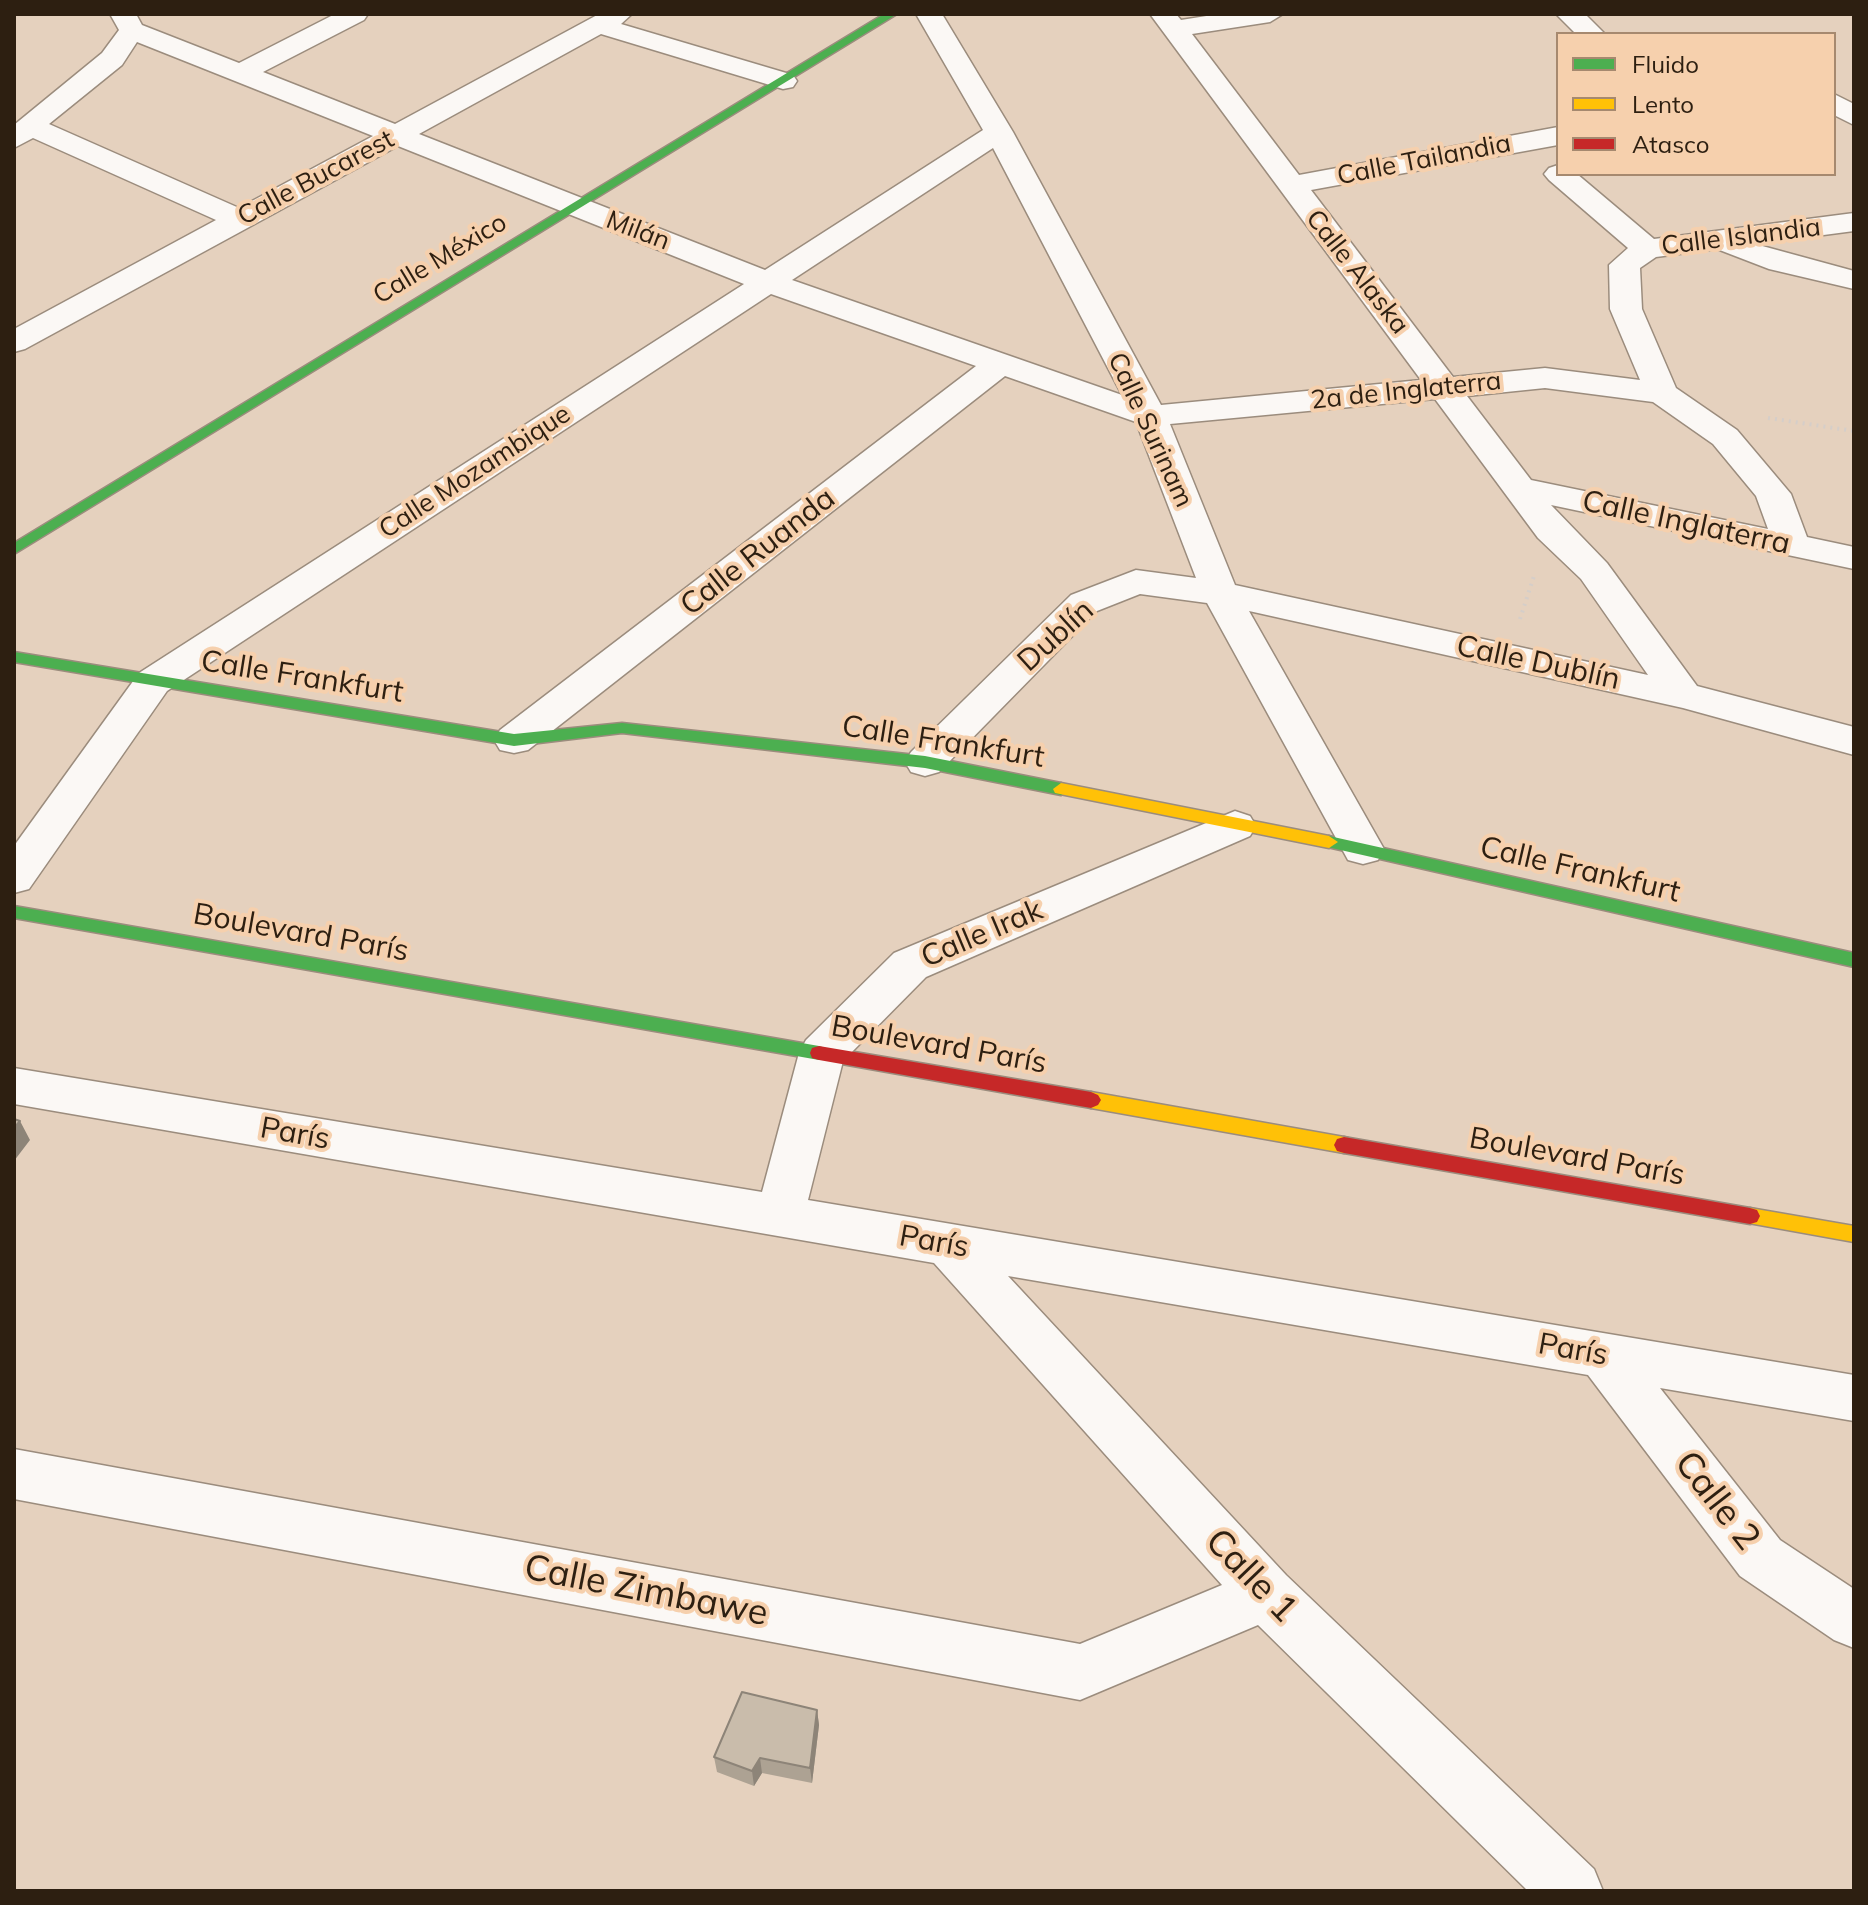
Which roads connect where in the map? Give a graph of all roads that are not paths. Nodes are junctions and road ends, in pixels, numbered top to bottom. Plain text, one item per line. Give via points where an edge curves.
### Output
1 (355, 14) edge
2 (892, 14) edge
3 (929, 14) edge
4 (1270, 14) edge
5 (1569, 14) edge
6 (608, 20) edge
7 (1169, 21) edge
8 (128, 22) edge
9 (1590, 32) edge
10 (240, 73) junction
11 (783, 81) junction
12 (1836, 102) edge
13 (1854, 117) edge
14 (22, 132) edge
15 (999, 132) junction
16 (396, 135) junction
17 (1556, 136) edge
18 (1521, 142) junction
19 (1556, 172) edge
20 (1560, 176) edge
21 (1291, 185) junction
22 (576, 207) junction
23 (239, 219) junction
24 (1854, 222) edge
25 (1720, 242) junction
26 (1647, 249) junction
27 (1854, 280) edge
28 (767, 282) junction
29 (14, 342) edge
30 (1001, 363) junction
31 (1446, 387) junction
32 (1662, 393) junction
33 (1150, 416) junction
34 (1519, 488) junction
35 (1792, 545) junction
36 (14, 549) edge
37 (1854, 558) edge
38 (1220, 593) junction
39 (14, 657) edge
40 (153, 682) junction
41 (1683, 695) junction
42 (514, 740) junction
43 (1854, 741) edge
44 (925, 762) junction
45 (1235, 826) junction
46 (1363, 849) junction
47 (14, 878) edge
48 (14, 912) edge
49 (1854, 960) edge
50 (822, 1053) junction
51 (14, 1086) edge
52 (780, 1216) junction
53 (1854, 1234) edge
54 (948, 1244) junction
55 (1604, 1356) junction
56 (1854, 1398) edge
57 (14, 1474) edge
58 (1266, 1594) junction
59 (1854, 1621) edge
60 (1572, 1891) edge

1 - 10 street
2 - 11 street, Calle México
3 - 15 street, Calle Surinam
4 - 7 street
5 - 9 street
6 - 11 street
6 - 16 street, Calle Bucarest
7 - 21 street, Calle Alaska
8 - 10 street, Milán
8 - 14 street via 112,59
10 - 16 street, Milán
11 - 22 street, Calle México
12 - 13 street
14 - 23 street
15 - 28 street, Calle Mozambique
15 - 33 street, Calle Surinam
16 - 22 street, Milán
16 - 23 street, Calle Bucarest
17 - 18 street, Calle Tailandia
18 - 19 street, Calle Islandia
18 - 21 street, Calle Tailandia
20 - 26 street, Calle Islandia
21 - 31 street, Calle Alaska
22 - 28 street, Milán
22 - 36 street, Calle México
23 - 29 street, Calle Bucarest
24 - 25 street, Calle Islandia
25 - 26 street, Calle Islandia
25 - 27 street
26 - 32 street via 1624,265 1626,309
28 - 30 street, Milán
28 - 40 street, Calle Mozambique
30 - 33 street, Milán
30 - 42 street, Calle Ruanda
31 - 32 street, 2a de Inglaterra via 1545,378
31 - 33 street, 2a de Inglaterra
31 - 34 street, Calle Alaska
32 - 35 street via 1725,437 1773,494
33 - 38 street, Calle Surinam
34 - 35 street, Calle Inglaterra
34 - 41 street, Calle Alaska via 1551,530 1594,571
35 - 37 street, Calle Inglaterra
38 - 41 street, Calle Dublín
38 - 44 street, Dublín via 1136,582 1084,603
38 - 46 street, Calle Surinam
39 - 40 street, Calle Frankfurt
40 - 42 street, Calle Frankfurt
40 - 47 street, Calle Mozambique
41 - 43 street, Calle Dublín
42 - 44 street, Calle Frankfurt via 622,728
44 - 45 street, Calle Frankfurt
45 - 46 street, Calle Frankfurt
45 - 50 street, Calle Irak via 910,965
46 - 49 street, Calle Frankfurt
48 - 50 street, Boulevard París
50 - 52 street
50 - 53 street, Boulevard París
51 - 52 street, París
52 - 54 street, París
54 - 55 street, París
54 - 58 street, Calle 1
55 - 56 street, París
55 - 59 street, Calle 2 via 1760,1558
57 - 58 street, Calle Zimbawe via 1080,1672
58 - 60 street, Calle 1

